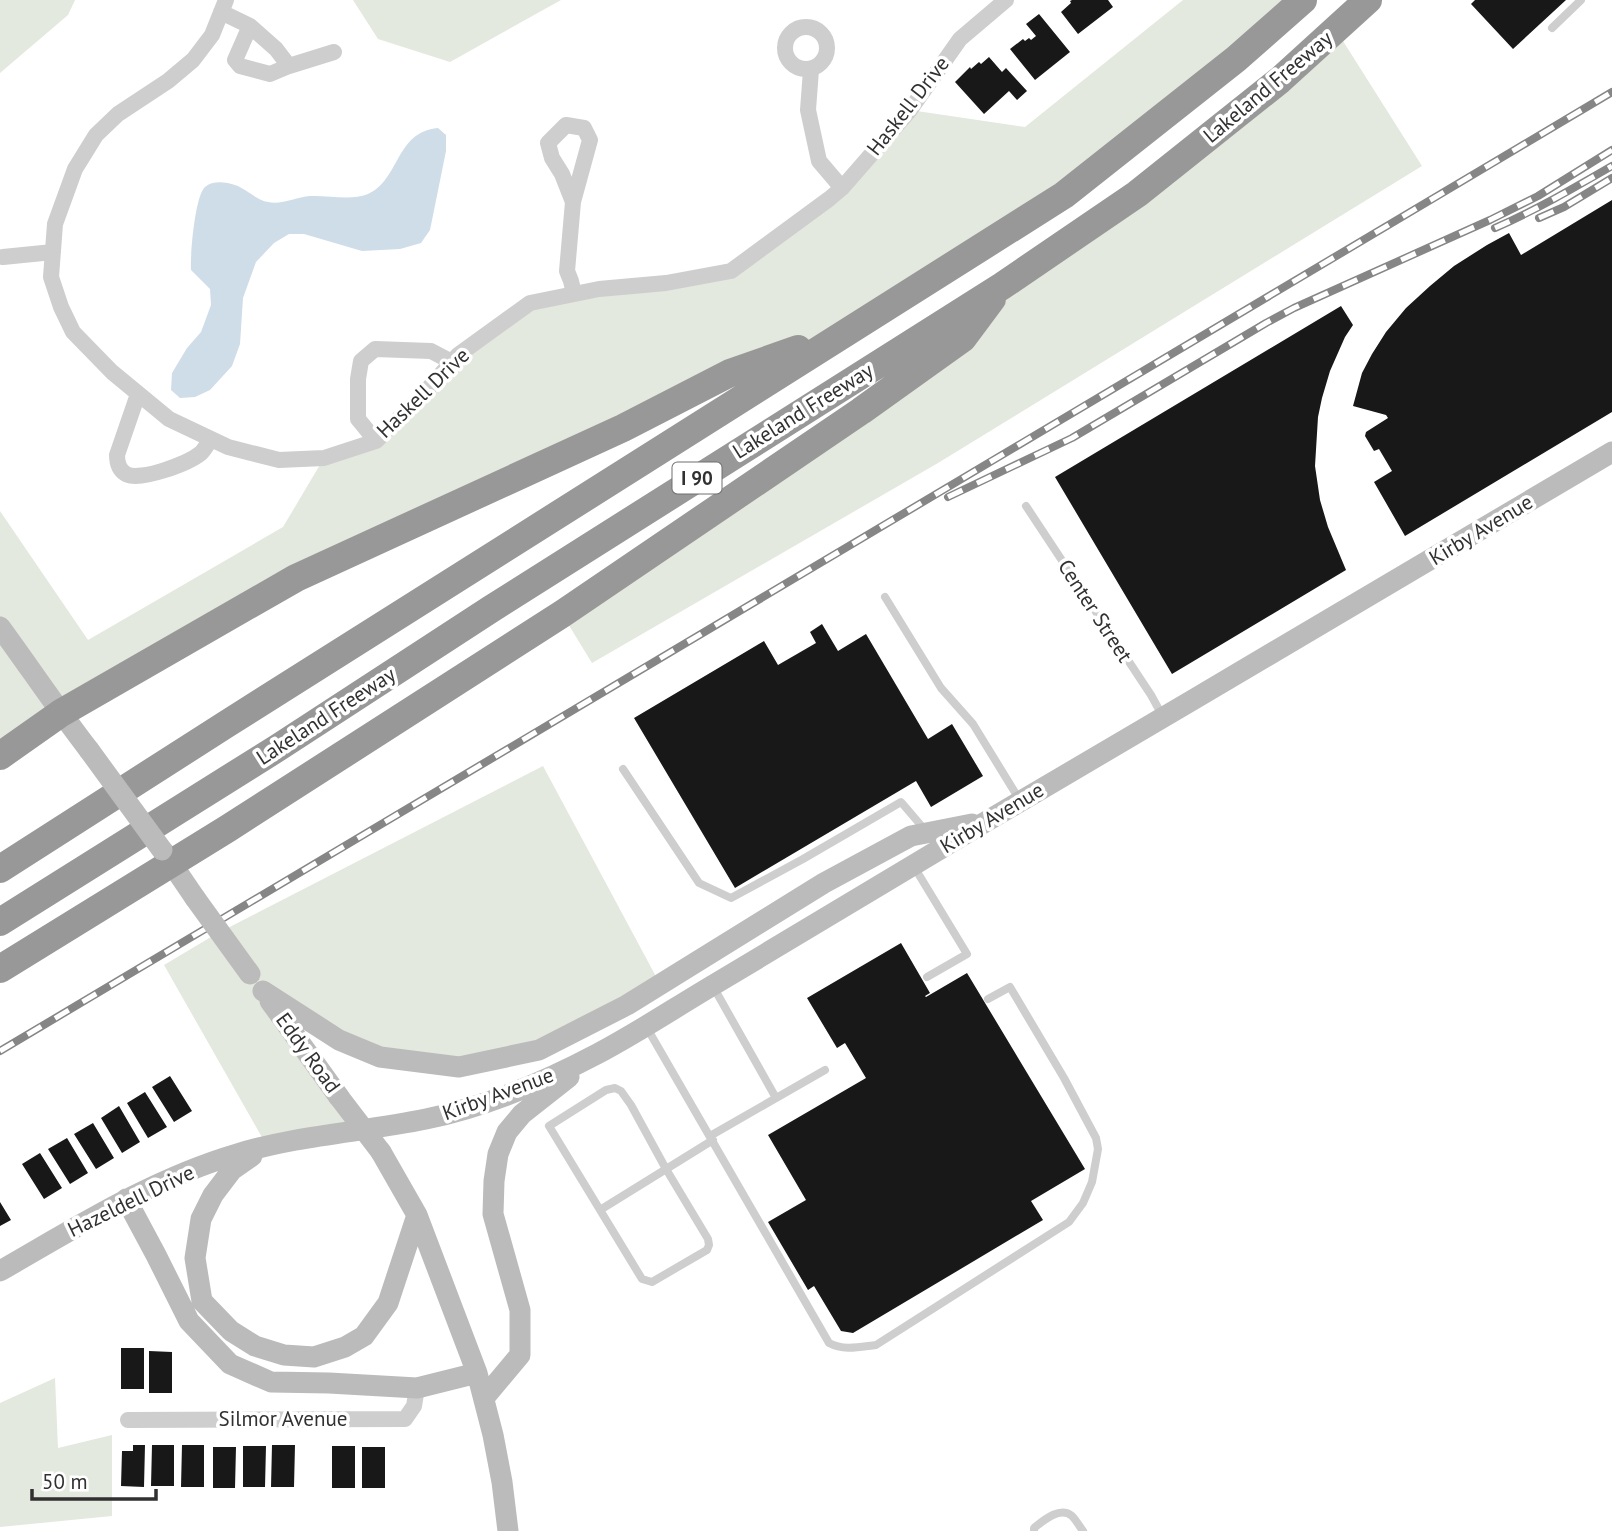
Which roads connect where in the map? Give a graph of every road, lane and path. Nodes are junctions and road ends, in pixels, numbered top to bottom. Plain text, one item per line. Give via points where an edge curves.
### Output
1 (1006, 0) edge
2 (1303, 0) edge
3 (1368, 0) edge
4 (1581, 0) edge
5 (223, 6) edge
6 (250, 26) junction
7 (1552, 29) dead end
8 (334, 52) dead end
9 (289, 66) junction
10 (811, 70) dead end
11 (842, 188) junction
12 (573, 202) dead end
13 (53, 252) junction
14 (1, 259) edge
15 (1002, 285) junction
16 (573, 294) junction
17 (850, 330) junction
18 (452, 362) junction
19 (138, 394) junction
20 (211, 439) junction
21 (376, 441) junction
22 (1612, 452) edge
23 (1026, 506) dead end
24 (885, 597) dead end
25 (0, 627) edge
26 (61, 713) junction
27 (1163, 717) junction
28 (0, 756) edge
29 (623, 769) dead end
30 (1020, 802) junction
31 (984, 822) junction
32 (927, 833) junction
33 (167, 857) junction
34 (914, 865) junction
35 (0, 870) edge
36 (0, 922) edge
37 (0, 969) edge
38 (927, 978) dead end
39 (257, 982) junction
40 (712, 985) junction
41 (988, 999) dead end
42 (645, 1025) junction
43 (598, 1054) junction
44 (825, 1070) dead end
45 (776, 1098) junction
46 (351, 1131) joint
47 (711, 1138) junction
48 (267, 1146) junction
49 (666, 1169) junction
50 (126, 1199) junction
51 (600, 1210) junction
52 (416, 1215) junction
53 (156, 1255) junction
54 (0, 1271) edge
55 (202, 1301) junction
56 (477, 1373) junction
57 (417, 1388) junction
58 (484, 1398) junction
59 (128, 1420) dead end
60 (508, 1531) edge
61 (1034, 1531) edge
62 (1083, 1531) edge

1 - 11 street, Haskell Drive via 960,39 910,110
2 - 17 highway, Lakeland Freeway / I 90 via 1064,195
3 - 15 highway, Lakeland Freeway / I 90 via 1280,80 1137,194
4 - 7 lane
5 - 6 street
5 - 13 street, Haskell Drive via 212,34 192,60 96,135 71,180 55,224
6 - 9 street
6 - 9 street via 235,60 240,66 270,74
8 - 9 street
10 - 11 street via 808,110 819,161
11 - 16 street, Haskell Drive via 731,271
12 - 16 street via 567,271
13 - 14 street
13 - 19 street, Haskell Drive via 51,277 72,332
15 - 33 highway via 963,338 861,411 562,614
15 - 36 highway, Lakeland Freeway / I 90
16 - 18 street, Haskell Drive via 530,303
17 - 26 highway via 730,373 623,428 296,578
17 - 35 highway, Lakeland Freeway / I 90
18 - 21 street, Haskell Drive
18 - 21 street via 431,351 376,349 361,361 358,419
19 - 20 street, Haskell Drive via 169,419
19 - 20 street via 117,455 117,464 126,474 139,477 178,465 201,453
20 - 21 street, Haskell Drive via 279,460 324,458
22 - 27 street, Kirby Avenue
23 - 27 lane, Center Street
24 - 30 lane via 941,688 973,724
25 - 26 street, Eddy Road
26 - 28 highway
26 - 33 street, Eddy Road, bridge
27 - 30 street, Kirby Avenue
29 - 32 lane via 699,883 731,898 901,802
30 - 31 street, Kirby Avenue
31 - 32 street
31 - 34 street, Kirby Avenue
32 - 39 street via 911,836 824,883 627,1005 539,1050 459,1067 380,1057 339,1040
33 - 37 highway via 118,895
33 - 39 street, Eddy Road, bridge
34 - 38 lane via 967,954
34 - 40 street, Kirby Avenue
39 - 52 street, Eddy Road, bridge via 381,1152
40 - 42 street, Kirby Avenue
40 - 45 lane
41 - 47 lane via 1010,987 1064,1078 1096,1138 1092,1182 1069,1222 876,1345 838,1348 829,1343
42 - 43 street, Kirby Avenue
42 - 47 lane
43 - 46 street, Kirby Avenue via 476,1106
43 - 58 street via 522,1114 507,1132 498,1154 493,1214 520,1310 520,1355
44 - 45 lane
45 - 47 lane
46 - 48 street, Hazeldell Drive
47 - 49 lane
48 - 50 street, Hazeldell Drive via 183,1172
48 - 55 street via 232,1170 201,1219 195,1258
49 - 51 lane
49 - 51 lane via 708,1239 707,1250 652,1282 646,1281
49 - 51 lane via 621,1091 606,1090 549,1126
50 - 53 street
50 - 54 street, Hazeldell Drive
52 - 55 street via 388,1303 364,1336 345,1347 314,1357 284,1355 255,1346 230,1331
52 - 56 street, Eddy Road
53 - 55 street
53 - 57 street via 189,1321 230,1364 271,1382
56 - 57 street
56 - 58 street, Eddy Road
57 - 59 street, Silmor Avenue via 414,1406 405,1419
58 - 60 street, Eddy Road
61 - 62 lane via 1048,1517 1063,1512

